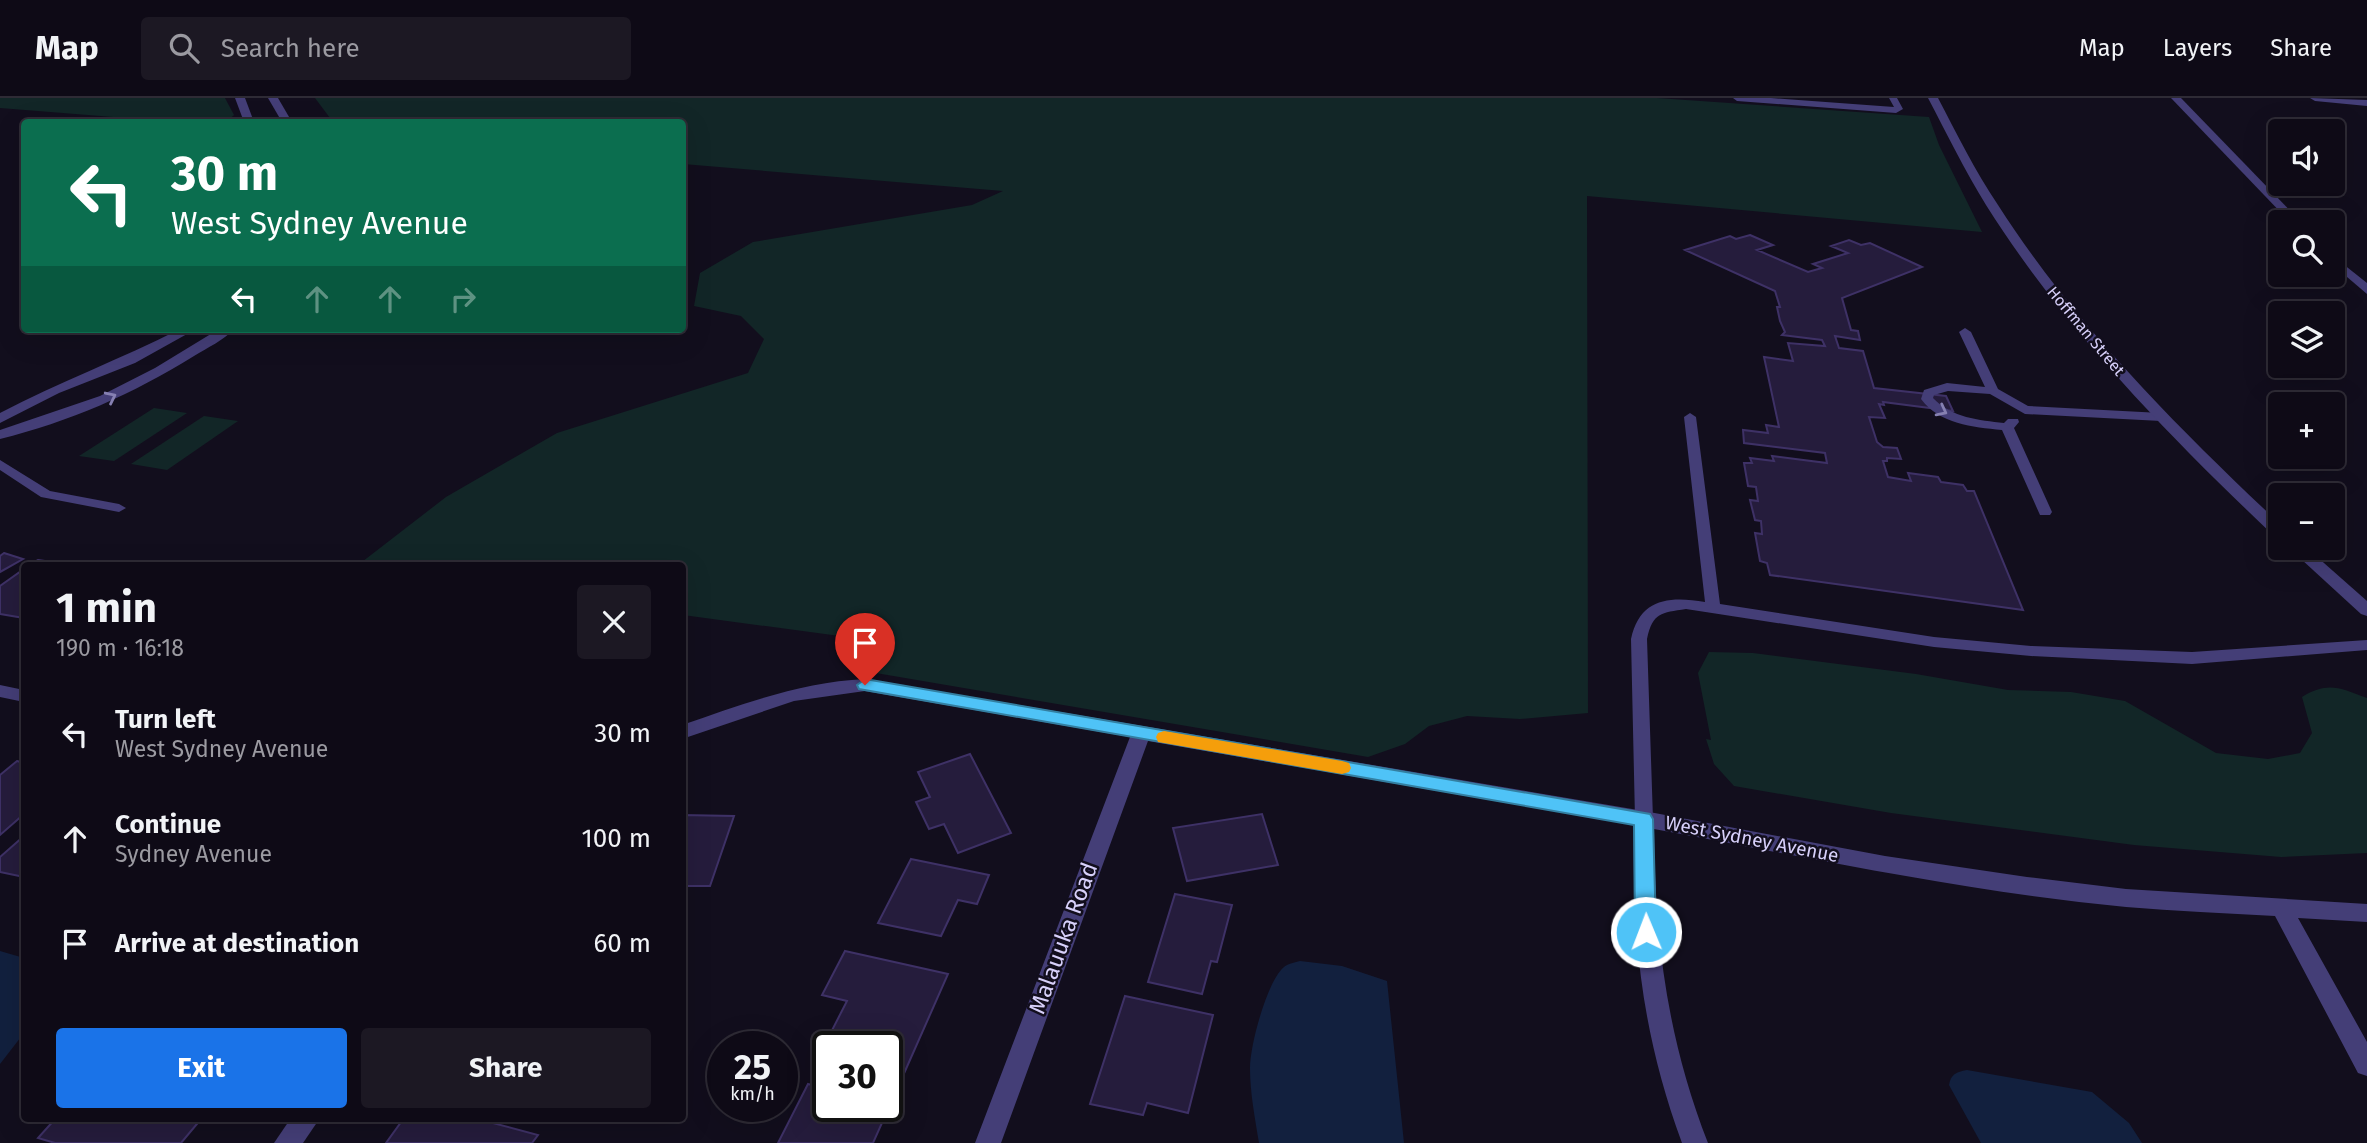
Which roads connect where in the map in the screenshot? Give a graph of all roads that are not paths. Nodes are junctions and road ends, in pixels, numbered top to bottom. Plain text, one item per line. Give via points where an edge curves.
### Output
1 (240, 98) edge
2 (273, 98) edge
3 (1737, 98) edge
4 (1893, 98) edge
5 (1933, 98) edge
6 (2176, 98) edge
7 (2315, 98) edge
8 (2367, 103) edge
9 (248, 119) edge
10 (285, 119) edge
11 (2284, 210) edge
12 (2345, 270) edge
13 (2367, 290) edge
14 (1965, 332) dead end
15 (182, 333) edge
16 (221, 333) edge
17 (119, 365) junction
18 (150, 376) junction
19 (1993, 391) junction
20 (37, 400) junction
21 (2025, 410) junction
22 (66, 414) junction
23 (1690, 417) dead end
24 (2161, 417) junction
25 (0, 419) edge
26 (2007, 427) junction
27 (0, 435) edge
28 (0, 464) edge
29 (119, 508) dead end
30 (2045, 512) dead end
31 (2268, 521) edge
32 (2311, 560) edge
33 (1713, 608) junction
34 (2367, 610) edge
35 (2367, 645) edge
36 (0, 691) edge
37 (21, 695) edge
38 (732, 716) junction
39 (686, 731) edge
40 (1141, 733) junction
41 (686, 742) edge
42 (1644, 819) junction
43 (2282, 909) junction
44 (2367, 913) edge
45 (2367, 1065) edge
46 (304, 1122) edge
47 (288, 1143) edge
48 (988, 1143) edge
49 (1695, 1143) edge

1 - 9 street
2 - 10 street
3 - 4 lane via 1896,110
5 - 24 street, Hoffman Street via 1999,217 2049,287
6 - 11 street
7 - 8 street
12 - 13 street
14 - 19 lane
15 - 17 street
16 - 18 street
17 - 18 street
17 - 20 street
22 -> 18 street
19 - 21 lane
19 -> 26 lane via 1938,388 1928,393 1927,399 1933,408 1955,418
20 - 22 street
20 - 25 street
21 - 24 lane
21 - 26 lane
22 - 27 street
23 - 33 lane
24 - 31 street, Hoffman Street
26 - 30 lane
28 - 29 lane via 46,494
32 - 34 street
33 - 35 lane via 1934,642 2031,651 2192,658
33 - 42 lane via 1686,604 1654,610 1643,621 1639,639
36 - 37 street
38 - 39 street
38 - 40 street, West Sydney Avenue via 815,688 865,685
38 - 41 street
40 - 42 street, West Sydney Avenue
40 - 48 street, Malauuka Road
42 - 43 street, West Sydney Avenue via 2027,886
42 - 49 street via 1650,970 1673,1077
43 - 44 street, West Sydney Avenue
43 - 45 street
46 - 47 street

